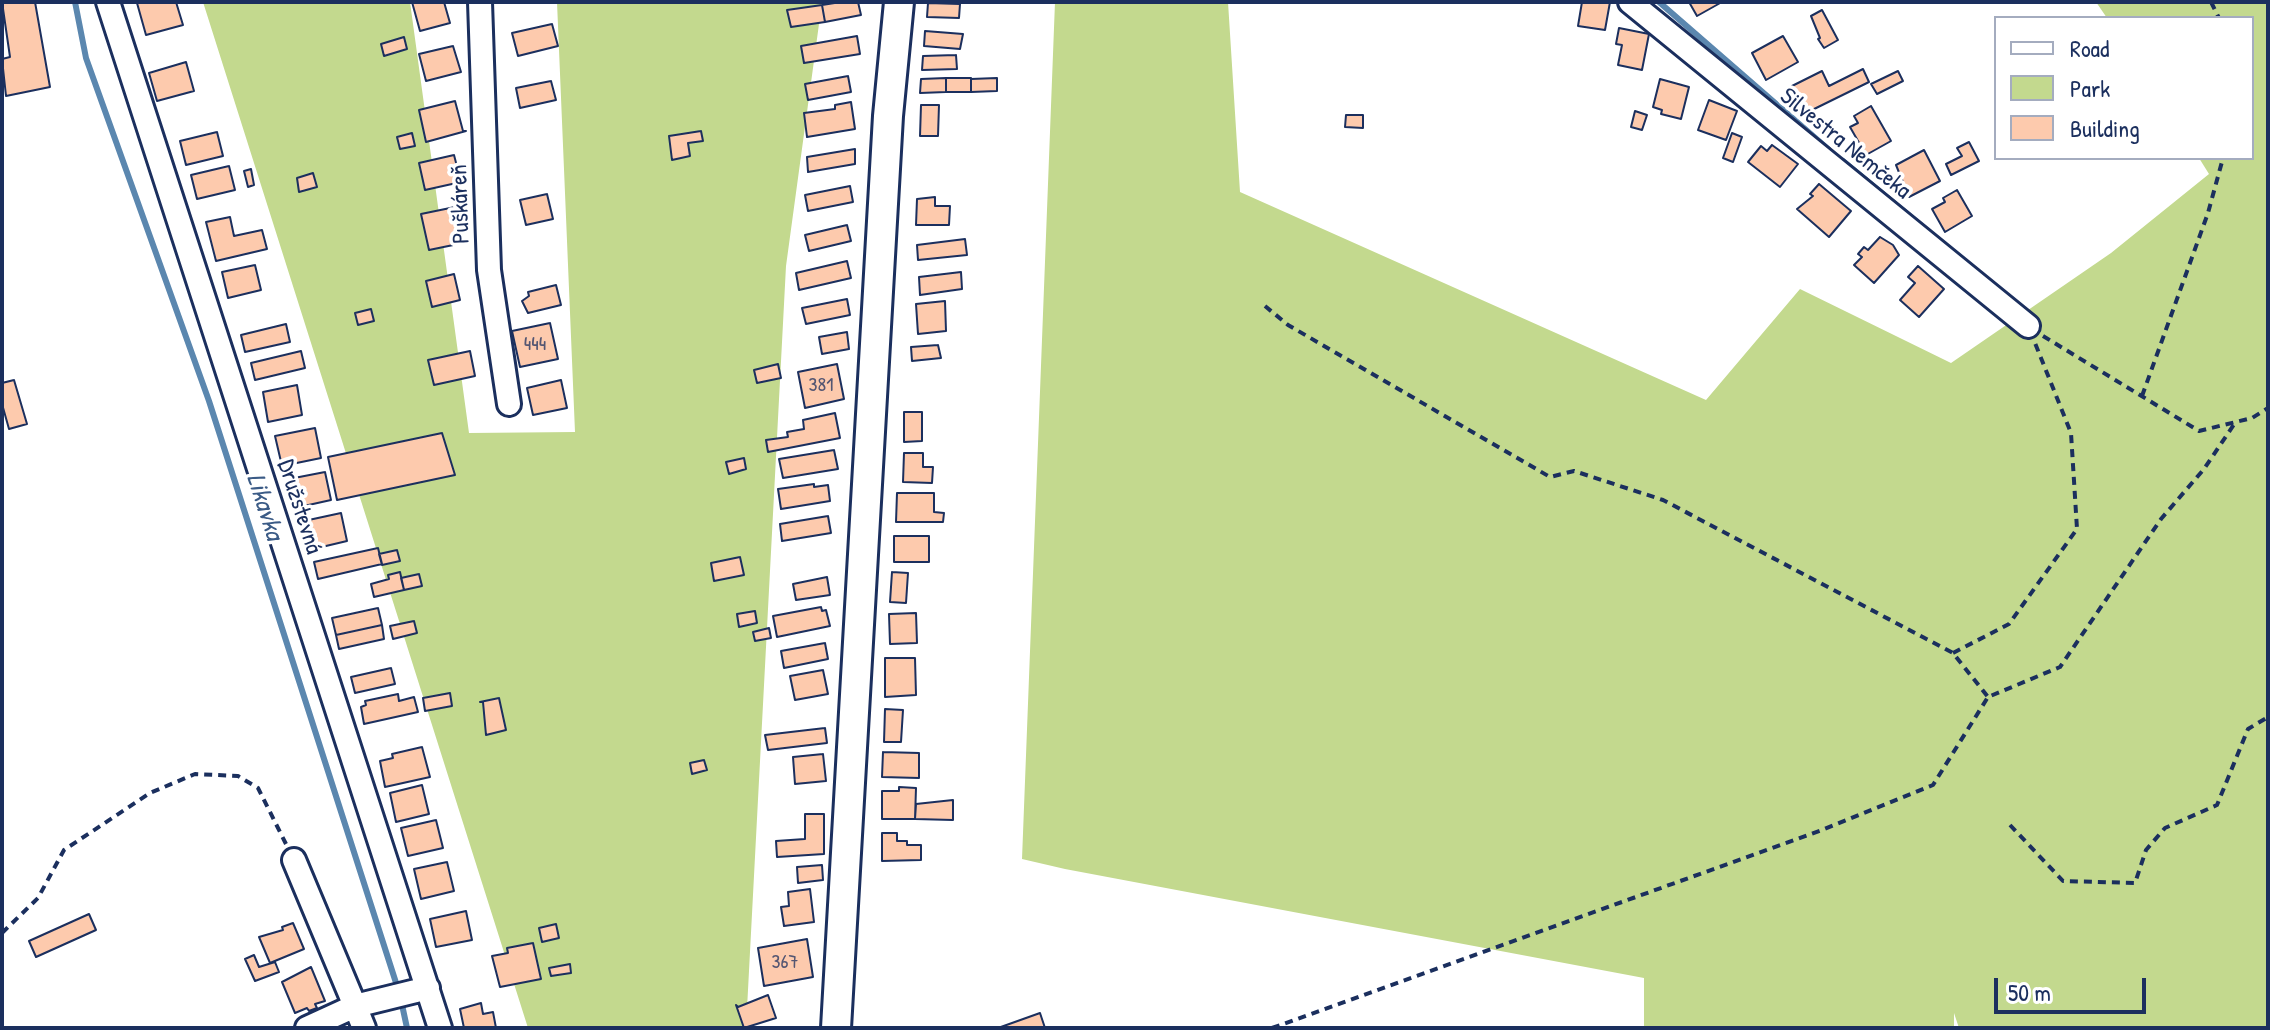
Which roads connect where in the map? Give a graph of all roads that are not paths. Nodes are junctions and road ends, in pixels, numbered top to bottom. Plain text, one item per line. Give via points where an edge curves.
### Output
1 (108, 2) edge
2 (480, 2) edge
3 (899, 2) edge
4 (1630, 2) edge
5 (2028, 326) road end
6 (509, 404) dead end
7 (294, 860) road end
8 (428, 988) junction
9 (355, 1006) junction
10 (307, 1028) edge
11 (364, 1028) edge
12 (440, 1028) edge
13 (836, 1028) edge

1 - 8 street, Družstevná
2 - 6 street, Puškáreň via 489,270
3 - 13 main road via 887,132
4 - 5 street, Silvestra Nemčeka
7 - 9 street
8 - 9 street
8 - 12 street, Družstevná
9 - 10 street
9 - 11 street

